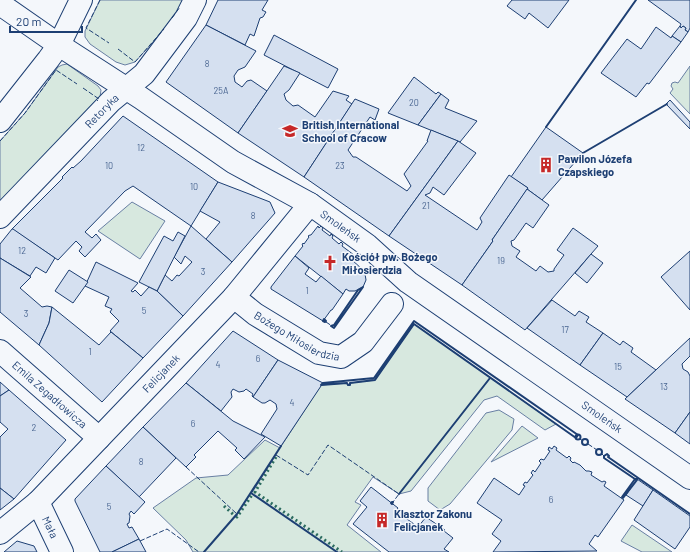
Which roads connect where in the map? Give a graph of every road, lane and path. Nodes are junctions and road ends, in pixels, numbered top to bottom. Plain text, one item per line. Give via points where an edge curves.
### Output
1 (81, 0) edge
2 (196, 0) edge
3 (0, 4) edge
4 (59, 45) junction
5 (126, 89) junction
6 (0, 121) edge
7 (310, 204) junction
8 (0, 217) edge
9 (234, 297) junction
10 (392, 304) dead end
11 (0, 351) edge
12 (99, 438) junction
13 (690, 478) edge
14 (38, 502) junction
15 (0, 533) edge
16 (62, 552) edge

1 - 4 street
2 - 5 street, Retoryka via 186,18 144,74
3 - 4 street, Smoleńsk
4 - 5 street, Smoleńsk
4 - 6 street
5 - 7 street, Smoleńsk via 233,162
5 - 8 street, Retoryka via 110,101
7 - 9 street, Felicjanek
7 - 13 street, Smoleńsk via 367,244 408,282
9 - 10 street, Bożego Miłosierdzia via 255,314 319,353 341,357 363,342
9 - 12 street, Felicjanek
11 - 12 street, Emila Zegadłowicza
12 - 14 street, Felicjanek
14 - 15 street, Felicjanek
14 - 16 street, Mała

